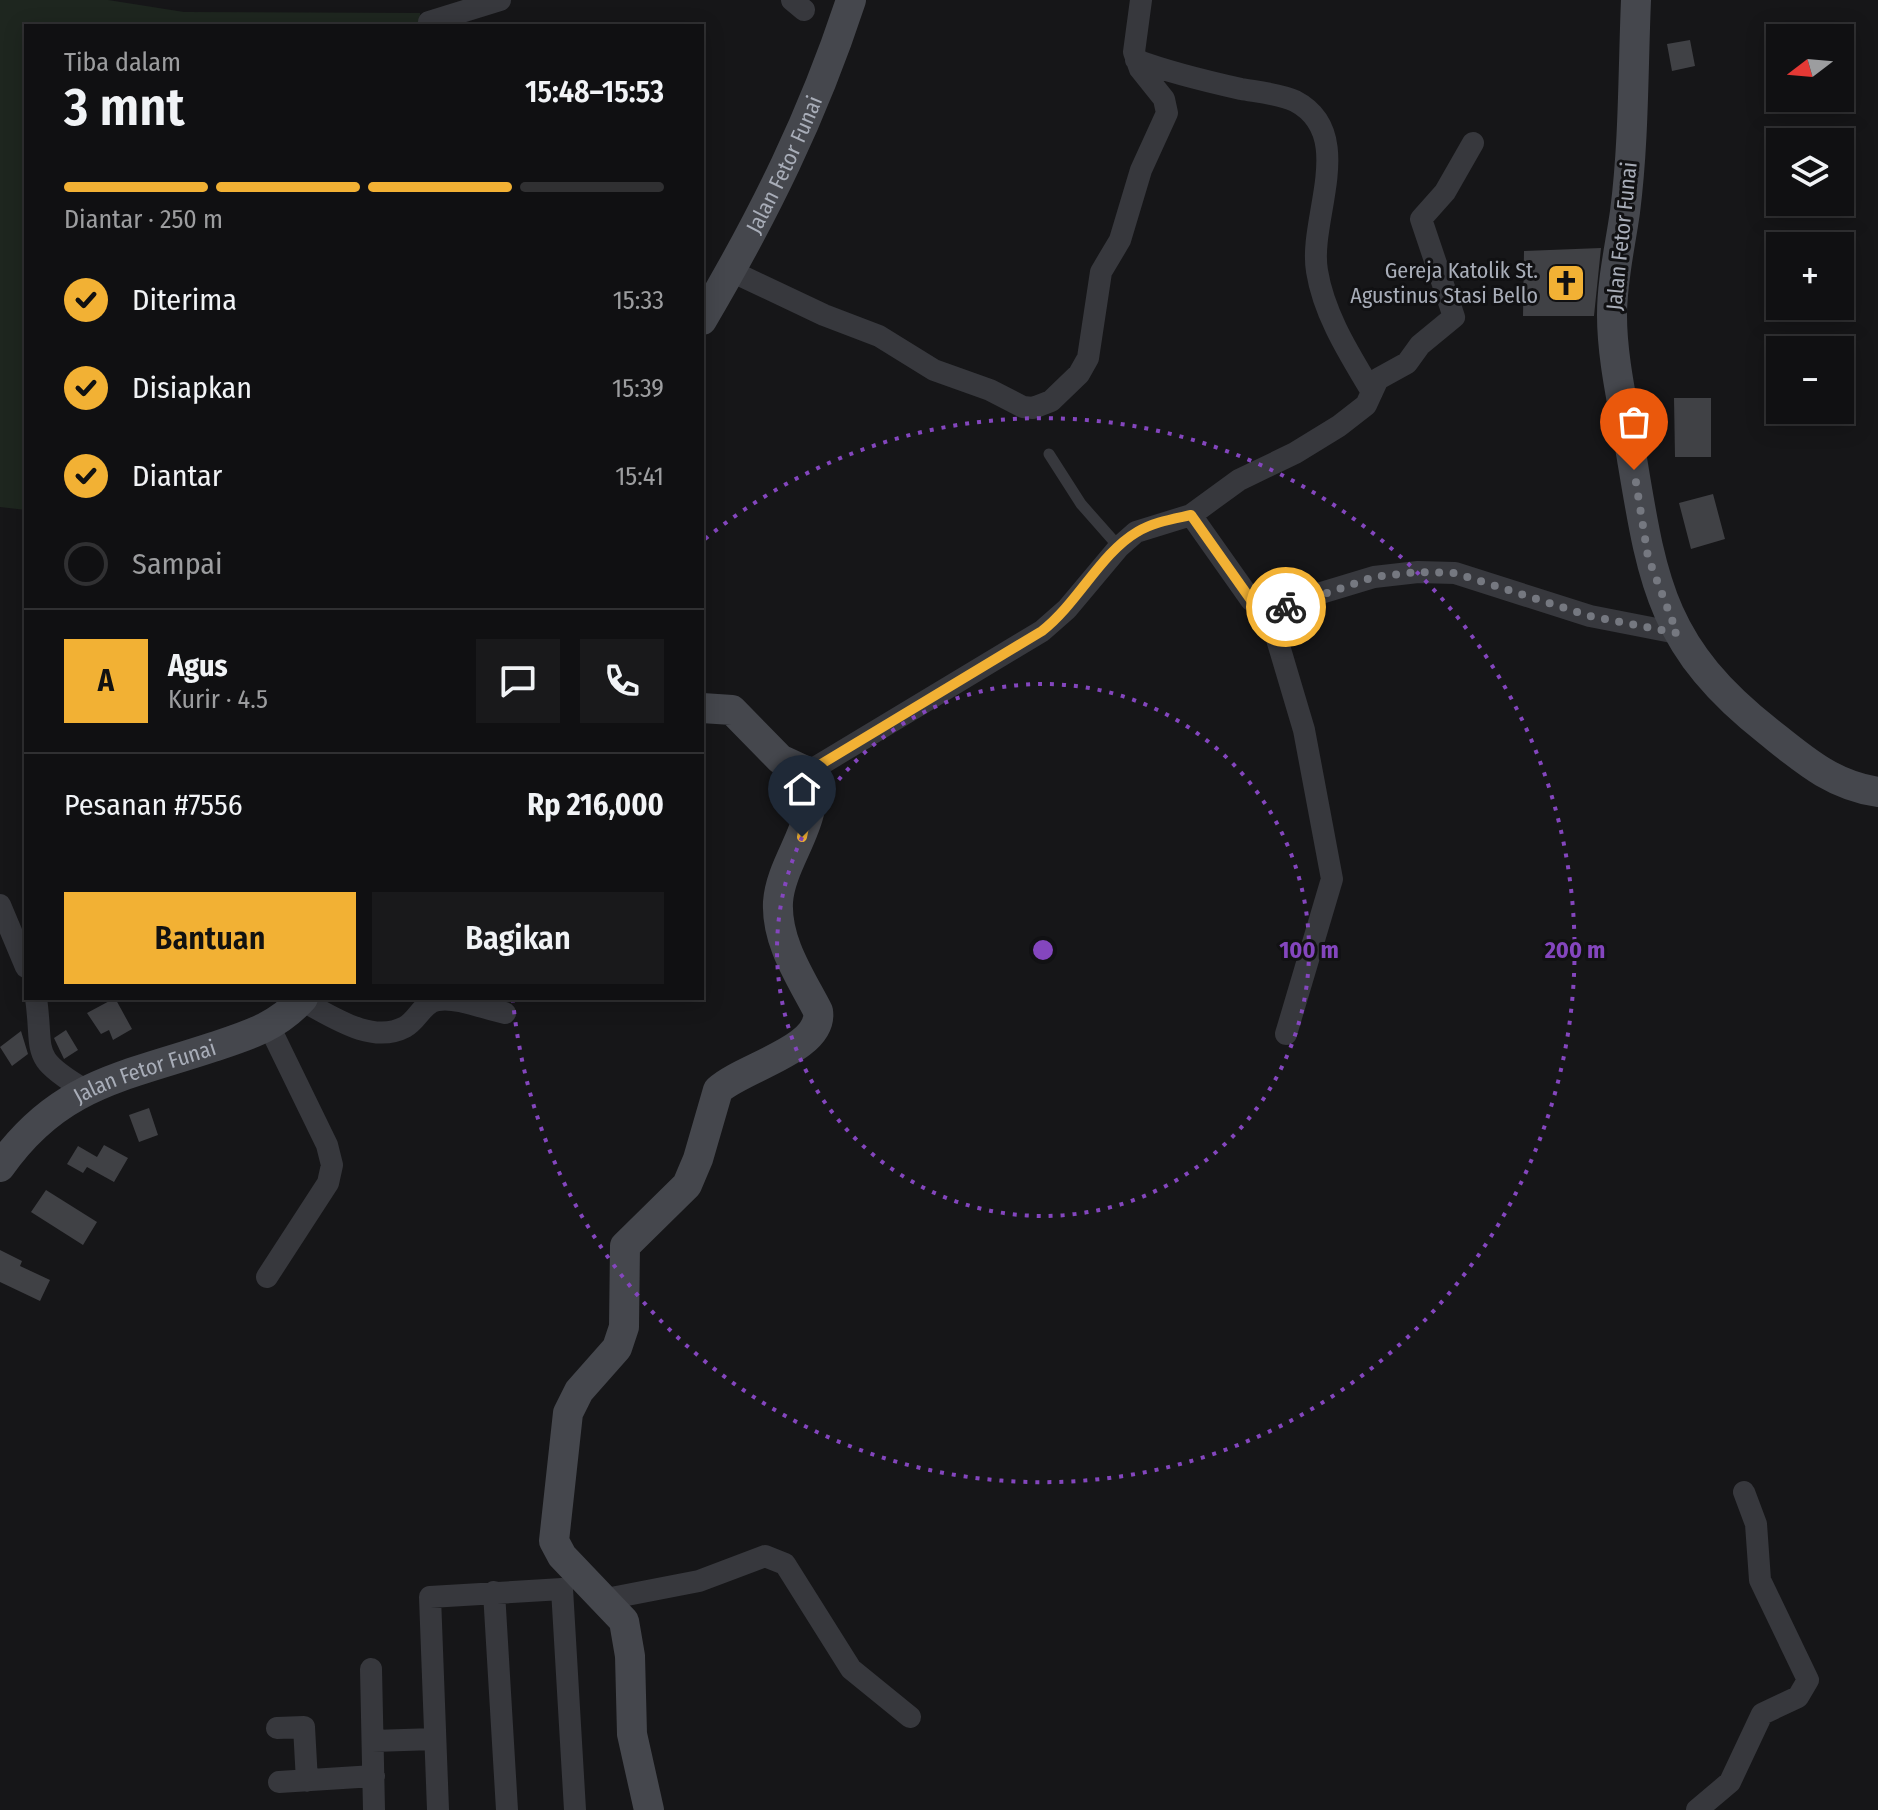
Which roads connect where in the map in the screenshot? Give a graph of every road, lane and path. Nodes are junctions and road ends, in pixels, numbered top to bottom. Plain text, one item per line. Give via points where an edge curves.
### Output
1 (500, 0) edge
2 (851, 0) edge
3 (1141, 0) edge
4 (1636, 0) edge
5 (429, 22) dead end
6 (1136, 60) junction
7 (1473, 143) dead end
8 (731, 271) junction
9 (704, 317) edge
10 (1372, 392) junction
11 (1049, 454) dead end
12 (1191, 515) junction
13 (1119, 547) junction
14 (1268, 609) junction
15 (1677, 633) junction
16 (704, 708) edge
17 (808, 772) junction
18 (1878, 792) edge
19 (0, 905) edge
20 (24, 962) edge
21 (36, 1000) edge
22 (301, 1000) edge
23 (304, 1000) edge
24 (436, 1000) edge
25 (436, 1000) edge
26 (505, 1013) dead end
27 (270, 1028) junction
28 (1286, 1034) dead end
29 (85, 1090) junction
30 (0, 1167) edge
31 (267, 1277) dead end
32 (1744, 1492) dead end
33 (494, 1592) junction
34 (601, 1600) junction
35 (371, 1669) dead end
36 (910, 1717) dead end
37 (277, 1728) dead end
38 (435, 1739) junction
39 (373, 1741) junction
40 (374, 1776) junction
41 (307, 1781) junction
42 (279, 1782) dead end
43 (374, 1810) edge
44 (438, 1810) edge
45 (507, 1810) edge
46 (575, 1810) edge
47 (649, 1810) edge
48 (1697, 1810) edge

1 - 5 street
2 - 8 street, Jalan Fetor Funai via 802,135
3 - 6 street
4 - 15 street, Jalan Fetor Funai via 1625,211 1612,315 1648,557
6 - 8 street via 1164,99 1167,113 1141,170 1120,240 1101,272 1088,358 1066,388 1042,406 1023,407 934,370 879,336
6 - 10 street via 1292,100 1314,116 1326,150 1317,275 1346,347
7 - 10 street via 1445,192 1421,219 1454,317 1407,363 1378,379
8 - 9 street, Jalan Fetor Funai
10 - 12 street via 1366,405 1339,426 1239,480
11 - 13 lane via 1081,504
12 - 13 street via 1136,532
12 - 14 street via 1251,600
13 - 17 street via 1042,631
14 - 15 street via 1374,577 1455,573 1590,616
14 - 28 street via 1304,730 1332,879
15 - 18 street, Jalan Fetor Funai via 1707,675 1756,722 1823,774
16 - 17 street via 732,710 780,759
17 - 34 street via 806,821 778,905 784,941 818,1011 815,1032 808,1041 718,1090 687,1185 625,1246 622,1336 568,1413 554,1541
19 - 20 street
21 - 29 street via 37,1047 53,1067
22 - 27 street, Jalan Fetor Funai
23 - 24 street via 353,1027 379,1032 407,1026
25 - 26 street
27 - 29 street, Jalan Fetor Funai
27 - 31 street via 332,1165 328,1183
29 - 30 street, Jalan Fetor Funai via 36,1124
32 - 48 street via 1756,1524 1760,1580 1808,1680 1798,1697 1762,1714 1730,1782
33 - 38 street via 430,1597
33 - 45 street
33 - 46 street via 562,1589
34 - 36 street via 679,1586 765,1556 777,1558 851,1669
34 - 47 street via 619,1613 627,1630 632,1734
35 - 39 street
37 - 41 street via 304,1727
38 - 39 street
38 - 44 street
39 - 40 street
40 - 41 street
40 - 43 street
41 - 42 street

